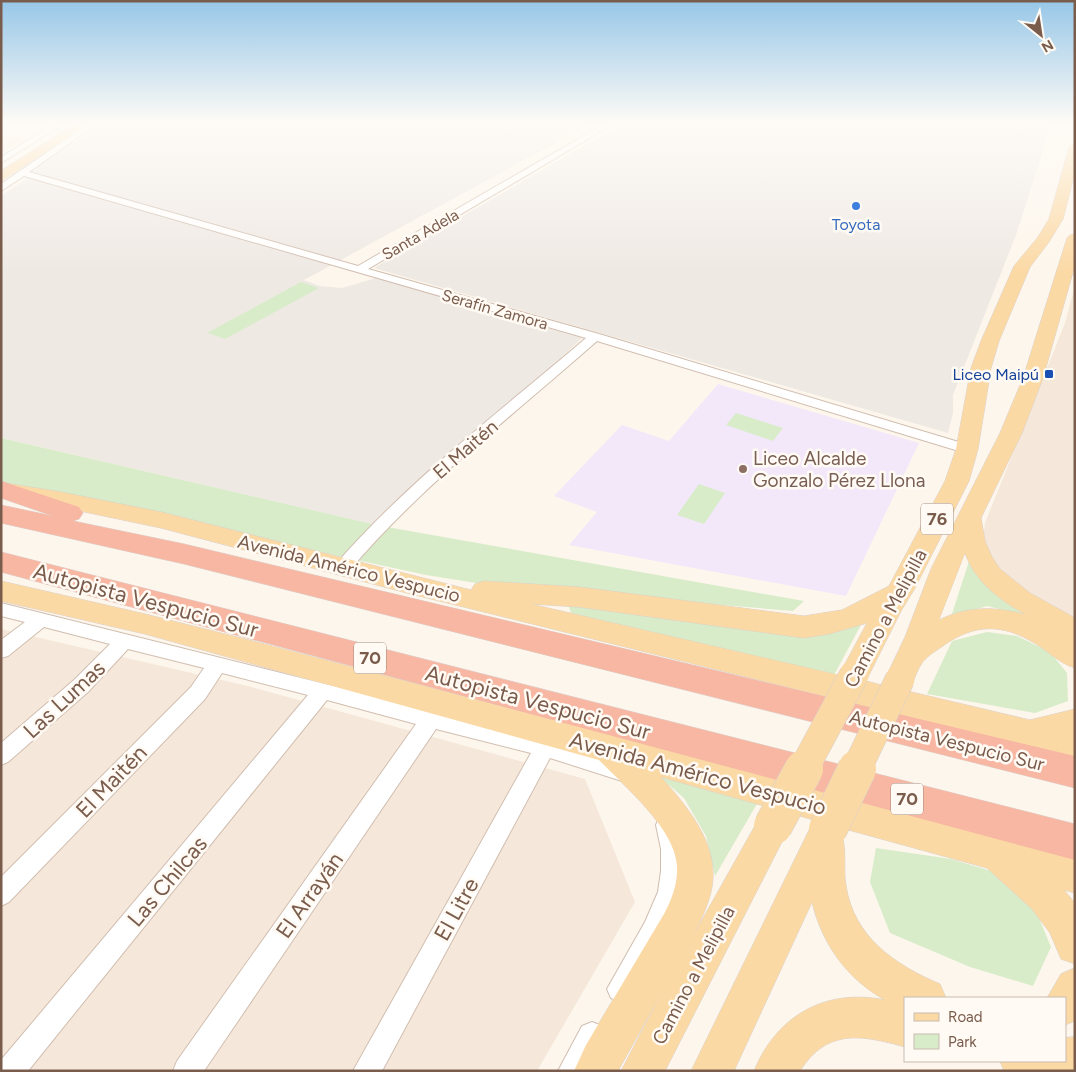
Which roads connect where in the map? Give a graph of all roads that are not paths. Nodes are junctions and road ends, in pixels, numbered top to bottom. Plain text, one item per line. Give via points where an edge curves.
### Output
1 (22, 173) joint
2 (526, 173) edge
3 (1068, 173) edge
4 (1, 188) edge
5 (1074, 244) edge
6 (1025, 261) junction
7 (358, 270) junction
8 (1069, 277) edge
9 (595, 338) junction
10 (967, 448) junction
11 (2, 489) edge
12 (1, 514) edge
13 (969, 517) junction
14 (184, 554) junction
15 (1, 562) edge
16 (342, 568) junction
17 (406, 584) junction
18 (902, 588) junction
19 (4, 608) edge
20 (41, 619) junction
21 (1075, 632) edge
22 (125, 640) junction
23 (1, 650) edge
24 (1075, 657) edge
25 (217, 665) junction
26 (905, 667) junction
27 (323, 692) junction
28 (431, 719) junction
29 (1075, 722) edge
30 (1020, 731) junction
31 (1075, 744) edge
32 (605, 747) junction
33 (545, 748) junction
34 (1, 756) edge
35 (1075, 772) edge
36 (649, 787) junction
37 (827, 831) junction
38 (1075, 842) edge
39 (983, 850) junction
40 (1075, 875) edge
41 (1, 894) edge
42 (1075, 945) edge
43 (1075, 988) edge
44 (924, 997) edge
45 (1066, 1003) edge
46 (904, 1026) edge
47 (1032, 1062) edge
48 (1049, 1062) edge
49 (10, 1071) edge
50 (187, 1071) edge
51 (367, 1071) edge
52 (572, 1071) edge
53 (595, 1071) edge
54 (642, 1071) edge
55 (712, 1071) edge
56 (775, 1071) edge

1 - 4 street
1 - 7 street, Serafín Zamora
2 - 7 street, Santa Adela
3 - 6 main road, Camino a Melipilla / 76 via 1056,219
5 - 6 main road
5 - 8 main road, Camino a Melipilla / 76
6 - 10 main road, Camino a Melipilla / 76 via 981,368
7 - 9 street, Serafín Zamora
8 - 13 main road, Camino a Melipilla / 76 via 1011,433
9 - 10 street, Serafín Zamora
9 - 16 street, El Maitén via 402,503
10 - 18 main road, Camino a Melipilla / 76 via 957,481
11 - 14 highway
11 - 16 main road, Avenida Américo Vespucio via 160,520
12 - 14 highway, Autopista Vespucio Sur
13 - 21 main road via 976,556 993,579 1014,597
13 - 26 main road, Camino a Melipilla / 76 via 944,569
14 - 35 highway, Autopista Vespucio Sur
15 - 38 highway, Autopista Vespucio Sur / 70
16 - 17 main road, Avenida Américo Vespucio
17 - 18 main road via 579,597 804,627 850,619 871,610
17 - 30 main road, Avenida Américo Vespucio
18 - 54 main road, Camino a Melipilla / 76, bridge
19 - 20 street, Avenida Américo Vespucio
19 - 32 main road, Avenida Américo Vespucio via 145,624
20 - 22 street, Avenida Américo Vespucio
20 - 23 street
22 - 25 street, Avenida Américo Vespucio
22 - 34 street, Las Lumas via 87,680
24 - 26 main road via 1054,640 1030,628 990,619 956,625
25 - 27 street, Avenida Américo Vespucio
25 - 41 street, El Maitén via 198,693
26 - 37 main road, Camino a Melipilla, bridge
27 - 28 street, Avenida Américo Vespucio
27 - 49 street, Las Chilcas
28 - 33 street, Avenida Américo Vespucio
28 - 50 street, El Arrayán
29 - 30 main road via 1053,729
30 - 31 main road, Avenida Américo Vespucio
32 - 36 main road
32 - 39 main road, Avenida Américo Vespucio
33 - 36 street, Avenida Américo Vespucio via 617,769
33 - 51 street, El Litre
36 - 52 street via 669,832 674,873 666,908
36 - 53 main road via 679,828 692,853 695,865 692,891 674,932
37 - 44 main road via 826,876 838,926 862,960 876,972 891,983
37 - 55 main road, Camino a Melipilla
39 - 40 main road, Avenida Américo Vespucio
39 - 42 main road via 1002,860 1037,888 1063,920
43 - 45 main road
46 - 56 main road via 861,1016 831,1019 796,1040
47 - 48 main road

